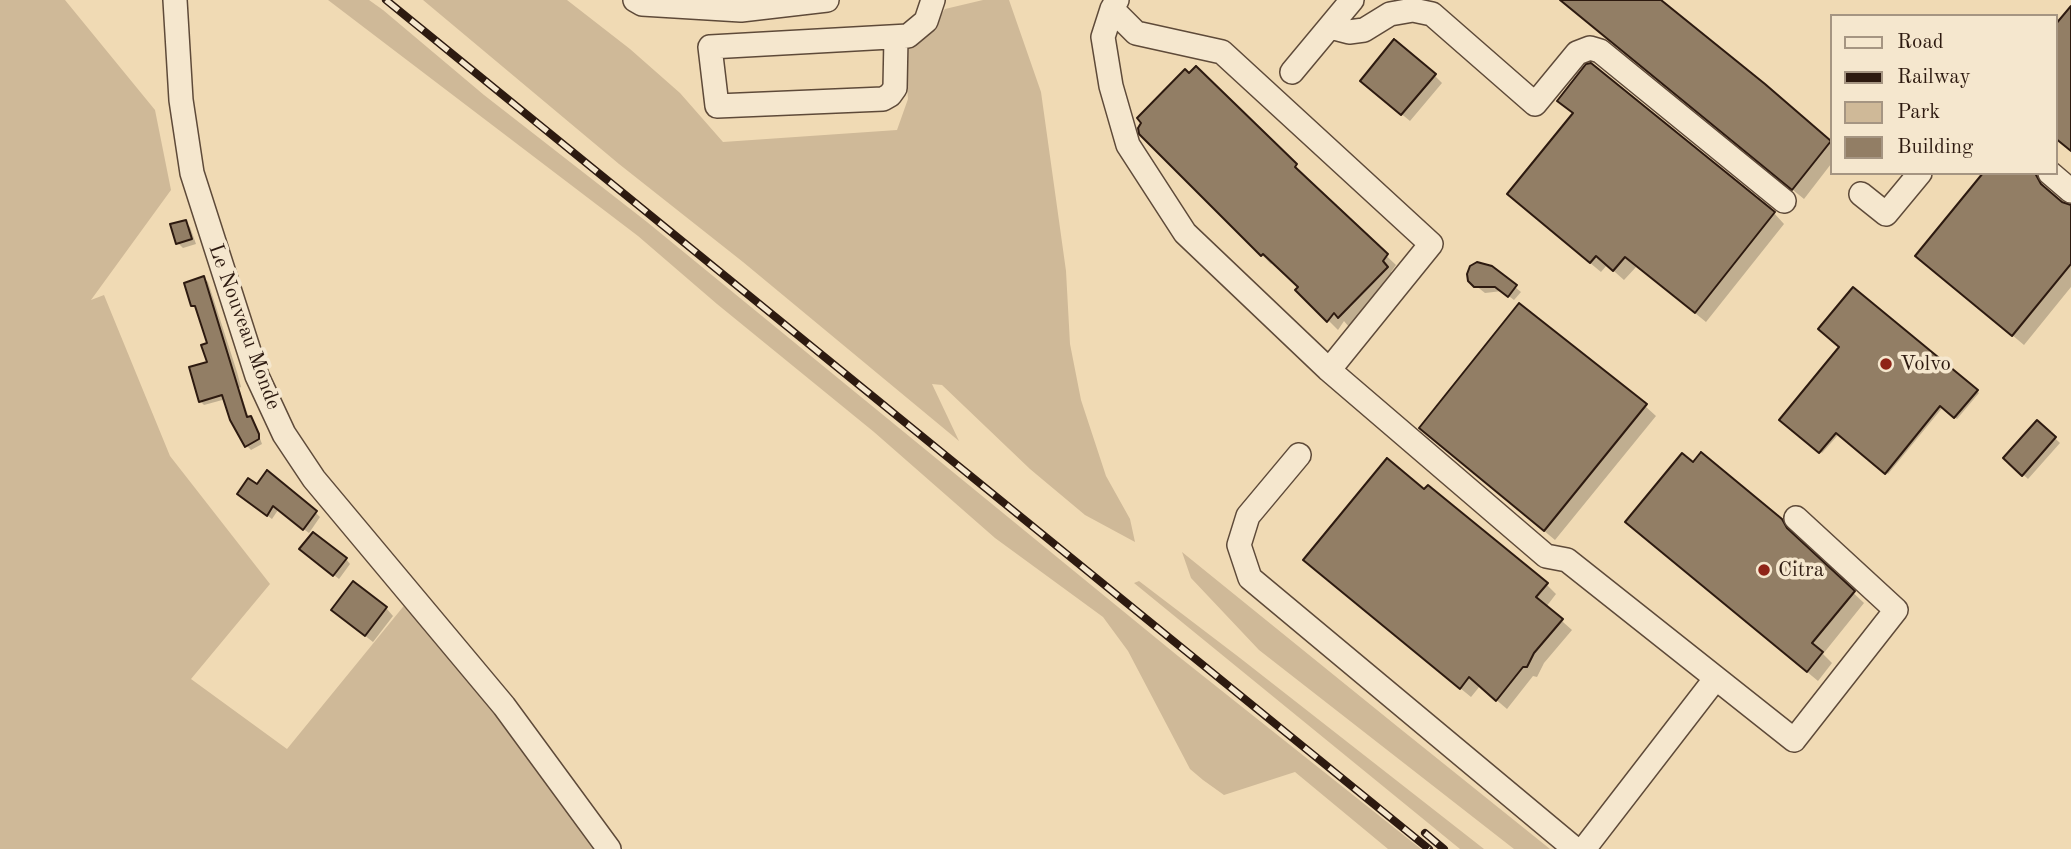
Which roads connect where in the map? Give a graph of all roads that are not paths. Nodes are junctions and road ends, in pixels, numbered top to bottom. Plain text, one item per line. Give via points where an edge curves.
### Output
1 (174, 0) edge
2 (635, 0) edge
3 (827, 0) edge
4 (933, 0) edge
5 (1352, 0) edge
6 (1114, 4) edge
7 (1330, 27) junction
8 (896, 38) junction
9 (1292, 72) dead end
10 (1918, 175) edge
11 (2052, 175) edge
12 (2071, 191) edge
13 (1861, 194) dead end
14 (1784, 201) dead end
15 (1329, 370) junction
16 (1298, 455) dead end
17 (1796, 518) dead end
18 (1716, 678) junction
19 (609, 849) edge
20 (1575, 849) edge
21 (1584, 849) edge

1 - 19 street, Le Nouveau Monde via 192,173 257,376 284,434 314,479 471,664
2 - 3 street via 741,10
4 - 8 street via 919,28
5 - 7 street
6 - 15 street via 1103,37 1128,145 1185,233
6 - 15 street via 1136,33 1222,52 1431,244
7 - 9 street
7 - 14 street via 1349,32 1364,30 1390,14 1413,10 1432,14 1535,104 1577,53 1590,48 1600,51
8 - 8 street via 710,47 717,106 883,99 895,88
10 - 13 street via 1886,214
11 - 12 street
15 - 18 street via 1546,556 1567,560
16 - 20 street via 1248,516 1239,545 1250,578
17 - 18 street via 1896,610 1794,740
18 - 21 street

